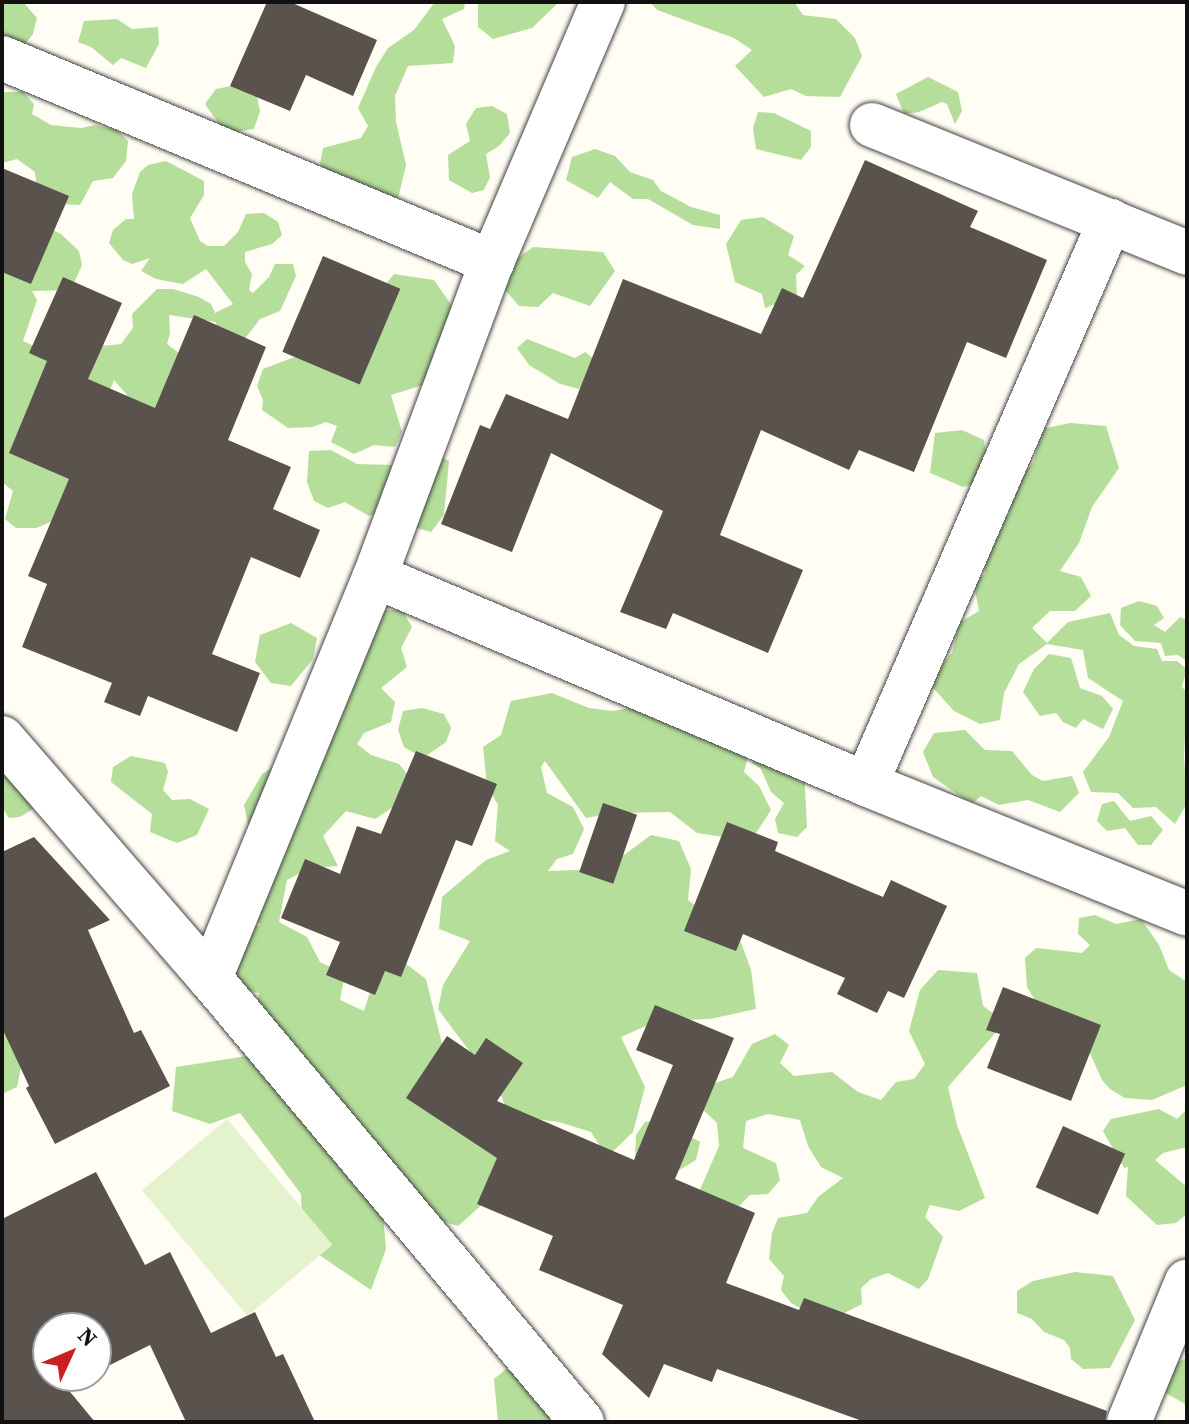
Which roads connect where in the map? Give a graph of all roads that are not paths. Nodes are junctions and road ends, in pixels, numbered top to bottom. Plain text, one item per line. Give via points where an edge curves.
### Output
1 (603, 2) edge
2 (2, 58) edge
3 (872, 125) dead end
4 (1110, 221) junction
5 (1187, 253) edge
6 (492, 262) junction
7 (375, 576) junction
8 (2, 738) edge
9 (866, 784) junction
10 (1187, 914) edge
11 (210, 978) junction
12 (1187, 1281) edge
13 (582, 1422) edge
14 (1129, 1422) edge

1 - 6 street
2 - 6 street
3 - 4 street
4 - 5 street
4 - 9 street
6 - 7 street
7 - 9 street
7 - 11 street
8 - 11 street
9 - 10 street
11 - 13 street
12 - 14 street

